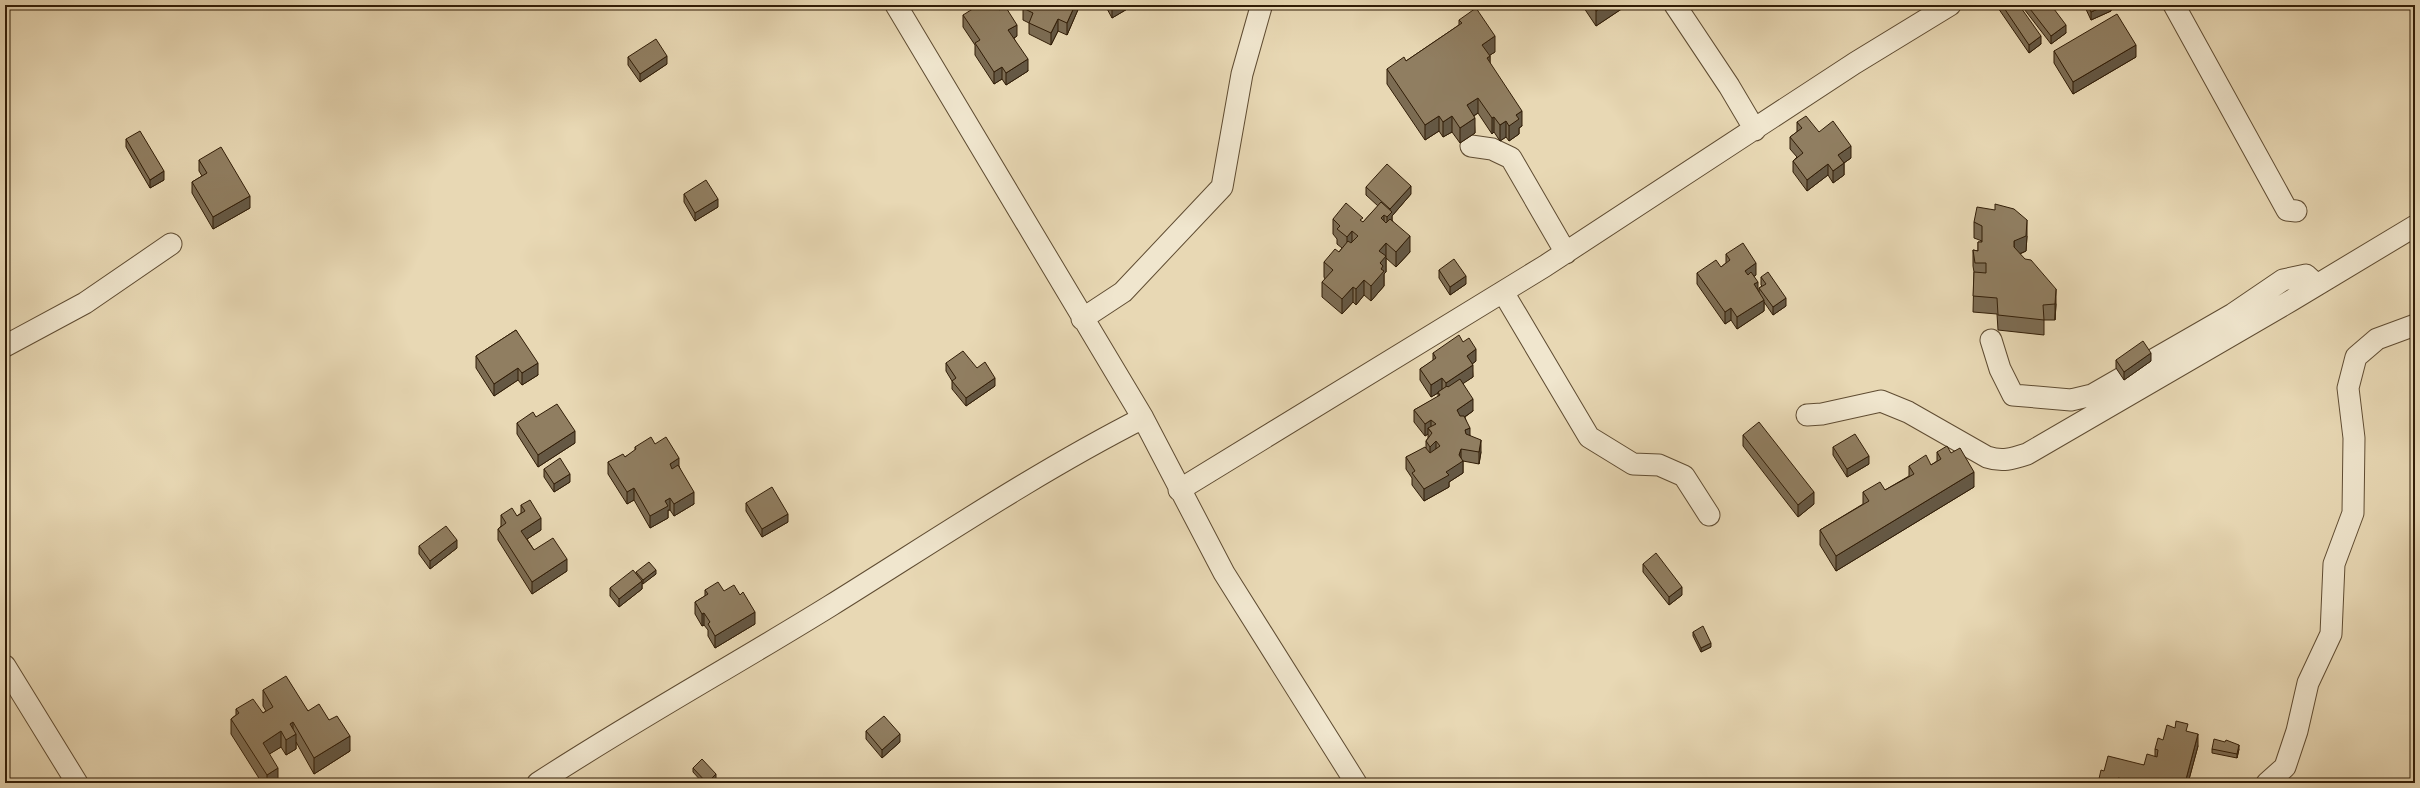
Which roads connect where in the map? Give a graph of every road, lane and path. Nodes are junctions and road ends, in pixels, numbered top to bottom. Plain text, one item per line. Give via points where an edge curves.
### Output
1 (1675, 5) edge
2 (1950, 5) edge
3 (2174, 5) edge
4 (899, 6) edge
5 (1261, 7) dead end
6 (1755, 130) junction
7 (1471, 146) dead end
8 (2296, 211) dead end
9 (2415, 226) edge
10 (171, 244) dead end
11 (1566, 253) junction
12 (2317, 285) junction
13 (1503, 292) junction
14 (1082, 319) junction
15 (2415, 325) edge
16 (1991, 340) dead end
17 (5, 346) edge
18 (1807, 415) dead end
19 (1143, 418) junction
20 (1179, 490) junction
21 (1709, 515) dead end
22 (5, 666) edge
23 (77, 783) edge
24 (538, 783) edge
25 (1356, 783) edge
26 (2267, 783) edge

1 - 6 street
2 - 6 street via 1855,63
3 - 8 street via 2287,210
4 - 14 street
5 - 14 street via 1242,74 1222,187 1123,292
6 - 11 street
7 - 11 street via 1492,149 1511,158
9 - 12 street
10 - 17 street via 85,303
11 - 13 street
12 - 16 street via 2306,274 2283,280 2176,348 2092,395 2070,400 2013,395 2000,369
12 - 18 street via 2027,454 2007,460 1988,457 1908,412 1881,401
13 - 20 street
13 - 21 street via 1588,436 1633,464 1659,465 1684,476
14 - 19 street
15 - 26 street via 2377,338 2356,357 2348,388 2354,438 2353,513 2334,564 2331,634 2308,683 2297,731 2285,767
19 - 20 street
19 - 24 street via 1084,448 828,608 633,723
20 - 25 street via 1224,573
22 - 23 street

